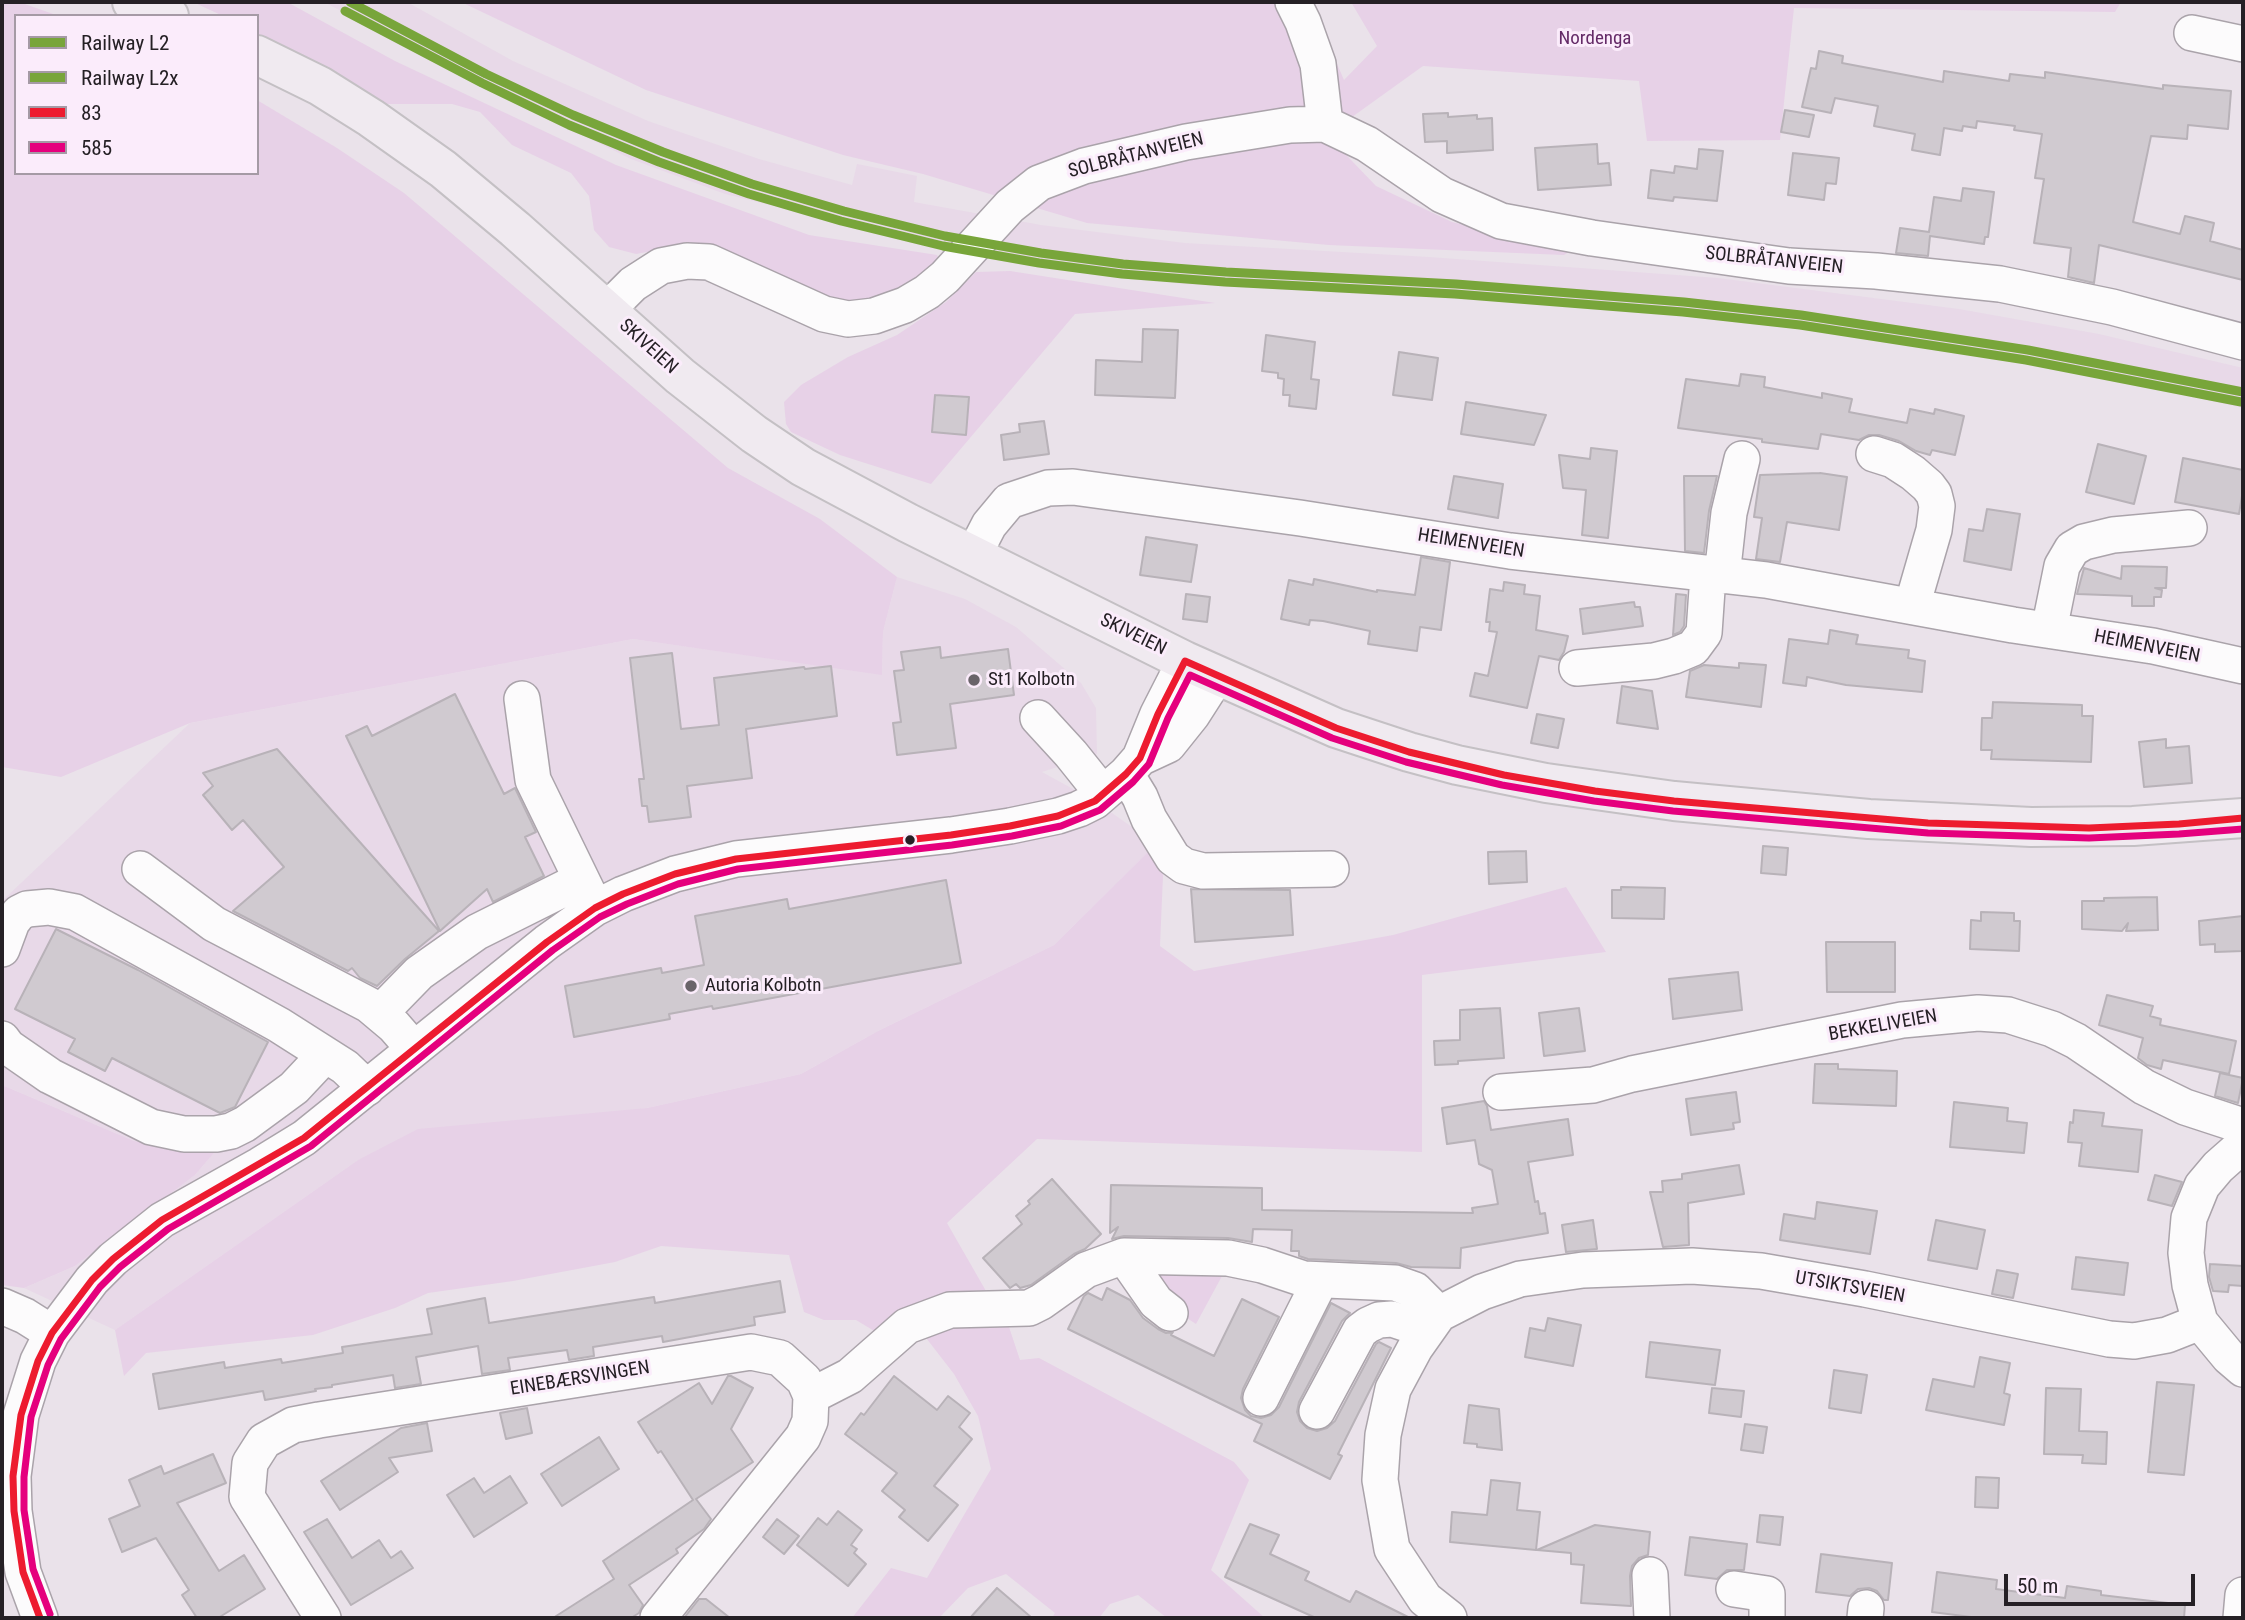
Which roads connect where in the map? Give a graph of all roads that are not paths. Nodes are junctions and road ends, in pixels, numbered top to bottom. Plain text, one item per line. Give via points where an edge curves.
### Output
1 (132, 2) edge
2 (1293, 2) edge
3 (164, 14) edge
4 (2192, 33) dead end
5 (2243, 44) edge
6 (259, 56) edge
7 (1325, 124) junction
8 (607, 310) junction
9 (2243, 342) edge
10 (1874, 454) dead end
11 (1742, 459) dead end
12 (2189, 528) dead end
13 (984, 561) junction
14 (1716, 575) junction
15 (1912, 606) junction
16 (2049, 630) junction
17 (2243, 666) edge
18 (1201, 668) junction
19 (1577, 668) dead end
20 (522, 699) dead end
21 (1038, 718) dead end
22 (1123, 775) junction
23 (2243, 818) edge
24 (140, 869) dead end
25 (1331, 869) dead end
26 (588, 894) junction
27 (2, 948) edge
28 (380, 1013) junction
29 (4, 1047) edge
30 (414, 1049) junction
31 (325, 1055) junction
32 (367, 1088) junction
33 (1501, 1092) dead end
34 (2243, 1126) edge
35 (2243, 1145) edge
36 (1124, 1256) junction
37 (1320, 1280) junction
38 (2, 1306) edge
39 (1170, 1313) dead end
40 (2200, 1322) junction
41 (1432, 1324) junction
42 (52, 1333) junction
43 (2243, 1369) edge
44 (811, 1396) junction
45 (1261, 1398) dead end
46 (1317, 1411) dead end
47 (1650, 1575) dead end
48 (1734, 1589) dead end
49 (2243, 1595) edge
50 (37, 1617) edge
51 (323, 1618) edge
52 (658, 1618) edge
53 (1449, 1618) edge
54 (1652, 1618) edge
55 (1767, 1618) edge
56 (2241, 1618) edge

1 - 3 main road
2 - 7 street via 1318,64
4 - 5 street
6 - 8 main road, SKIVEIEN via 320,86 443,169
7 - 8 street, SOLBRÅTANVEIEN via 1290,125 1186,142 1084,166 1039,183 1010,206 927,292 874,316 848,319 824,314 709,262 687,261 661,266 633,284
7 - 9 street, SOLBRÅTANVEIEN via 1367,144 1442,195 1501,221 1789,266 2000,284 2112,307
8 - 13 main road, SKIVEIEN via 680,376 803,467
10 - 15 street via 1913,473 1934,494 1937,506
11 - 14 street
12 - 16 street via 2113,535 2071,550 2062,566
13 - 14 street, HEIMENVEIEN via 1030,494 1059,487 1510,551
13 - 18 main road, SKIVEIEN
14 - 15 street, HEIMENVEIEN
14 - 19 street via 1704,632 1693,648 1654,661
15 - 16 street, HEIMENVEIEN
16 - 17 street, HEIMENVEIEN
18 - 22 street via 1158,714
18 - 23 main road, SKIVEIEN via 1336,728 1409,752 1504,775 1632,796 1870,819 1993,825 2133,826
20 - 26 street via 533,780
21 - 22 street via 1071,754
22 - 25 street via 1173,858 1184,866 1203,872
22 - 26 street via 1079,810 1058,816 951,835 783,852 704,866 623,894
24 - 28 street via 214,924
26 - 28 street via 477,932 419,973
26 - 30 street via 547,942
27 - 31 street via 12,922 27,909 75,912
28 - 30 street
29 - 31 street via 151,1127 184,1134 216,1134 245,1124 294,1088
30 - 32 street
31 - 32 street
32 - 42 street via 304,1138 162,1220 92,1280
33 - 34 street, BEKKELIVEIEN via 1593,1085 1902,1020 1978,1013 2008,1015 2052,1029 2144,1087 2185,1107
35 - 40 street via 2202,1186 2189,1219 2186,1252
36 - 37 street via 1228,1258
36 - 39 street via 1156,1302
36 - 44 street via 1086,1270 1029,1308 950,1310 907,1326 850,1376
37 - 41 street via 1407,1286 1425,1298
37 - 45 street
38 - 42 street
40 - 41 street, UTSIKTSVEIEN via 2167,1335 2134,1341 2109,1339 1865,1289 1761,1271 1692,1266 1583,1270 1520,1279 1482,1292
40 - 43 street
41 - 46 street via 1379,1320 1360,1331
41 - 53 street via 1393,1389 1380,1479 1392,1549 1425,1599
42 - 50 street via 28,1388 13,1476 17,1540
44 - 51 street, EINEBÆRSVINGEN via 804,1380 780,1358 751,1352 293,1425 264,1441 250,1463 247,1497
44 - 52 street via 810,1421 803,1437
47 - 54 street
48 - 55 street via 1767,1594
49 - 56 street

